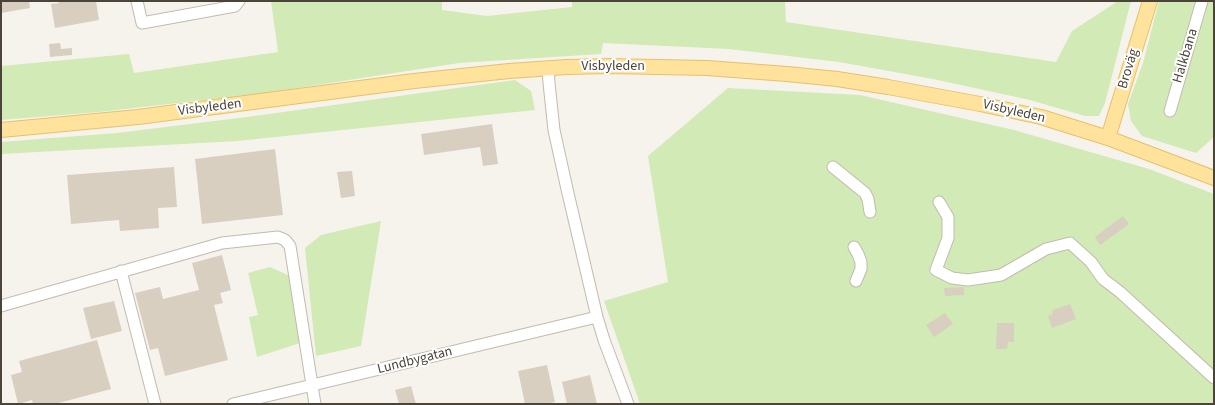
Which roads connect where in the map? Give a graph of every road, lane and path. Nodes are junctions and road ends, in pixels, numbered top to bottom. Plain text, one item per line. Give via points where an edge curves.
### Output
1 (137, 1) edge
2 (239, 1) edge
3 (1150, 1) edge
4 (1202, 1) edge
5 (548, 68) junction
6 (1170, 111) dead end
7 (1, 130) edge
8 (1108, 138) junction
9 (834, 167) dead end
10 (1214, 178) edge
11 (939, 202) dead end
12 (870, 212) dead end
13 (854, 247) dead end
14 (121, 271) junction
15 (856, 281) dead end
16 (1, 306) edge
17 (597, 317) junction
18 (1214, 378) edge
19 (312, 385) junction
20 (155, 404) edge
21 (233, 404) edge
22 (315, 404) edge
23 (628, 404) edge

1 - 2 street via 142,23 235,6
3 - 8 main road, Broväg
4 - 6 street, Halkbana
5 - 7 main road, Visbyleden via 414,81 138,117
5 - 8 main road, Visbyleden via 707,68 837,80 897,88 1041,117
5 - 17 street via 554,130
8 - 10 main road, Visbyleden
9 - 12 street via 865,193
11 - 18 street via 948,217 948,238 936,270 952,278 968,280 1001,275 1046,249 1070,243 1091,262 1103,279
13 - 15 street via 861,262
14 - 16 street
14 - 19 street via 222,244 278,237 285,240 290,246
14 - 20 street
17 - 19 street, Lundbygatan
17 - 23 street
19 - 21 street, Lundbygatan
19 - 22 street

